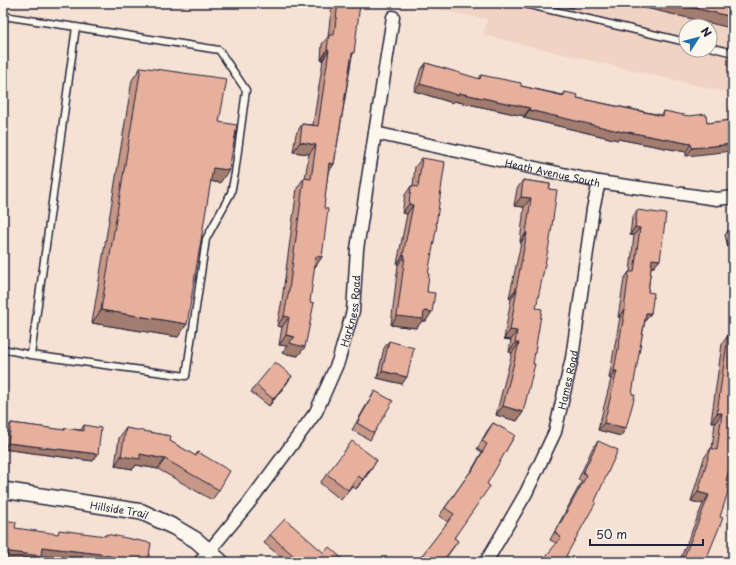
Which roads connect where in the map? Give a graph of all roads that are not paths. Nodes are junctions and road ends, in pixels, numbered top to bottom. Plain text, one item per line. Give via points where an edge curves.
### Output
1 (521, 3) edge
2 (3, 16) edge
3 (393, 17) dead end
4 (76, 27) junction
5 (678, 40) edge
6 (718, 49) edge
7 (733, 53) edge
8 (375, 133) junction
9 (599, 182) junction
10 (733, 197) edge
11 (3, 349) edge
12 (31, 355) junction
13 (3, 490) edge
14 (205, 556) edge
15 (221, 562) edge
16 (486, 562) edge

1 - 5 lane
2 - 4 lane
3 - 8 street, Harkness Road
4 - 12 lane
4 - 12 lane via 219,50 246,90 235,173 231,193 206,239 186,376
6 - 7 lane
8 - 9 street, Heath Avenue South
8 - 14 street, Harkness Road via 357,249 353,311 338,362 316,412 248,504
9 - 10 street, Heath Avenue South via 717,199
9 - 16 street, Hames Road via 572,358 555,432 526,493
11 - 12 lane
13 - 14 street, Hillside Trail via 142,512 196,540
14 - 15 street, Hillside Trail

